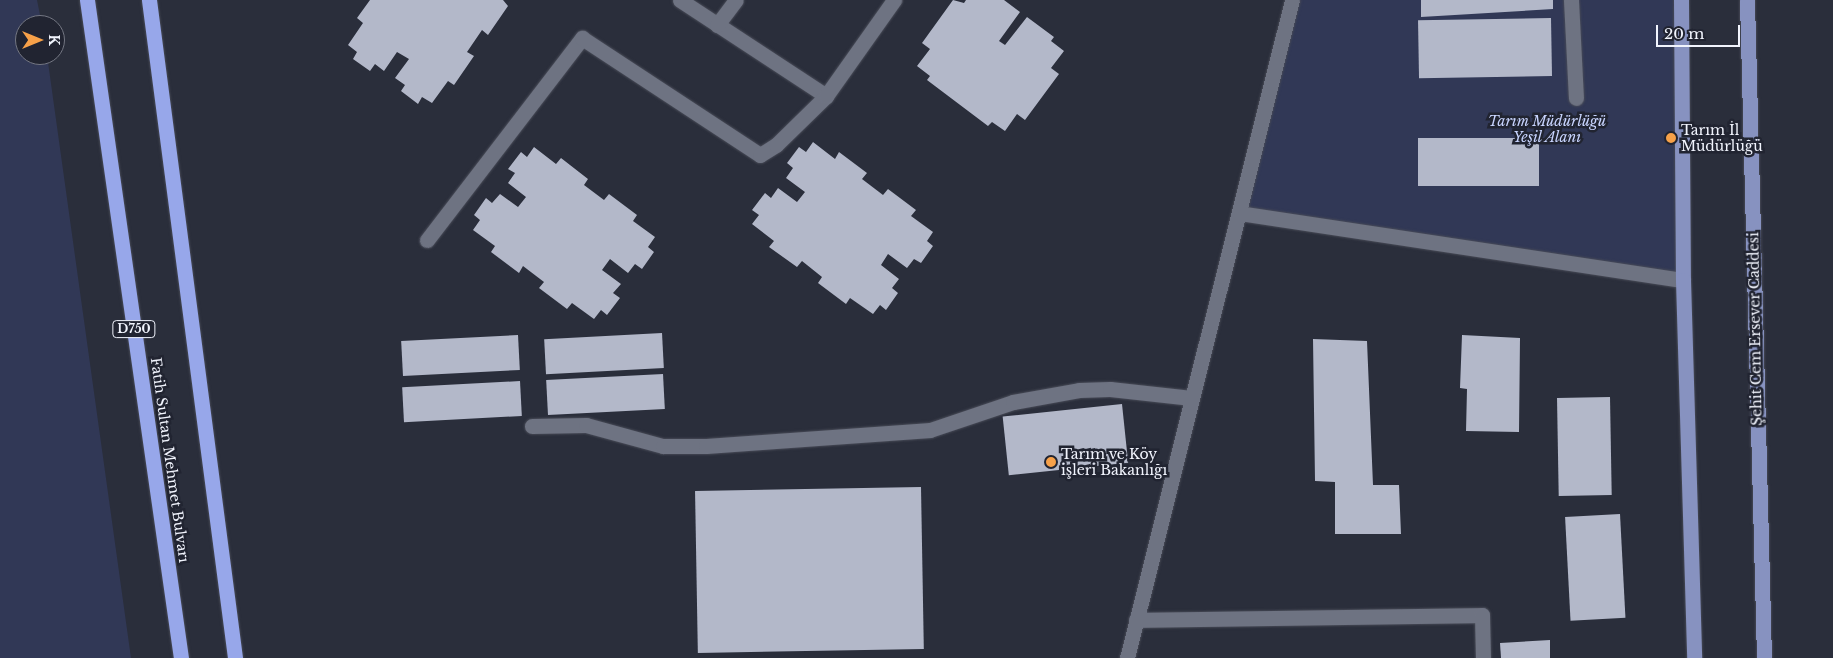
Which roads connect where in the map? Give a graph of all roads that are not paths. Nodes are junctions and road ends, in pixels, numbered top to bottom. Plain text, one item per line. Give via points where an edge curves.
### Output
1 (88, 0) edge
2 (149, 0) edge
3 (680, 0) edge
4 (736, 0) edge
5 (894, 0) edge
6 (1292, 0) edge
7 (1571, 0) edge
8 (1681, 0) edge
9 (1747, 0) edge
10 (717, 25) junction
11 (826, 96) junction
12 (1576, 98) dead end
13 (1239, 214) junction
14 (427, 240) dead end
15 (1683, 280) junction
16 (1192, 398) junction
17 (532, 426) dead end
18 (1136, 620) junction
19 (181, 658) edge
20 (235, 658) edge
21 (1127, 658) edge
22 (1483, 658) edge
23 (1694, 658) edge
24 (1764, 658) edge

1 - 19 highway, Fatih Sultan Mehmet Bulvarı / D750
2 - 20 highway
3 - 10 street
4 - 10 street
5 - 11 street
6 - 13 street
7 - 12 street
8 - 15 main road
9 - 24 main road, Şehit Cem Ersever Caddesi
10 - 11 street
11 - 14 street via 776,146 760,156 582,38
13 - 15 street
13 - 16 street
15 - 23 main road
16 - 17 street via 1110,389 1079,390 1013,402 930,430 706,446 663,446 586,425
16 - 18 street
18 - 21 street
18 - 22 street via 1482,615

